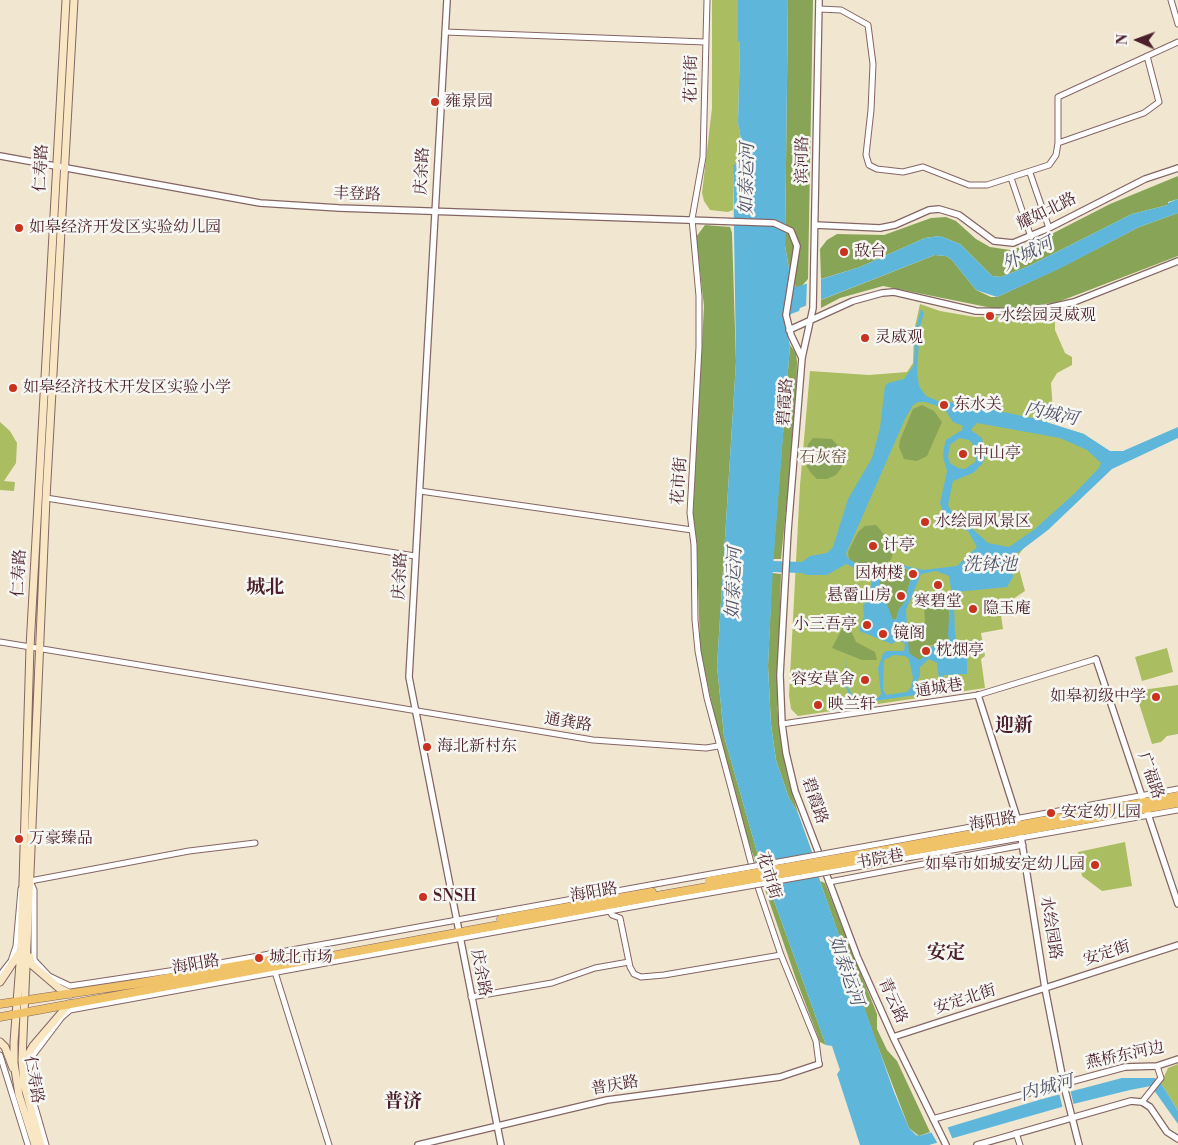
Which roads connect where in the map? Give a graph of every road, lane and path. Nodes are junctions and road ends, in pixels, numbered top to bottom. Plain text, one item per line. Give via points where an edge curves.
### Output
1 (66, 0) edge
2 (74, 0) edge
3 (447, 0) edge
4 (707, 0) edge
5 (819, 0) edge
6 (1170, 0) edge
7 (819, 9) junction
8 (1178, 24) edge
9 (445, 32) junction
10 (705, 42) junction
11 (1178, 42) edge
12 (1147, 56) junction
13 (1058, 143) junction
14 (0, 156) edge
15 (56, 166) junction
16 (66, 168) junction
17 (1178, 168) edge
18 (1030, 173) junction
19 (1011, 178) junction
20 (435, 211) junction
21 (692, 219) junction
22 (815, 225) junction
23 (1049, 228) junction
24 (1031, 236) junction
25 (1178, 261) edge
26 (811, 320) junction
27 (788, 327) junction
28 (802, 358) junction
29 (420, 491) junction
30 (46, 498) junction
31 (692, 530) junction
32 (415, 556) junction
33 (0, 642) edge
34 (30, 647) junction
35 (39, 648) junction
36 (1096, 659) joint
37 (978, 695) junction
38 (415, 711) junction
39 (782, 724) junction
40 (718, 746) junction
41 (1178, 789) edge
42 (1178, 796) edge
43 (1178, 803) edge
44 (1145, 805) junction
45 (1178, 810) edge
46 (1020, 828) junction
47 (255, 843) dead end
48 (1023, 845) junction
49 (876, 854) junction
50 (823, 864) joint
51 (27, 881) junction
52 (829, 882) junction
53 (662, 892) junction
54 (607, 903) junction
55 (1178, 904) edge
56 (458, 929) junction
57 (1178, 945) edge
58 (24, 950) junction
59 (781, 955) junction
60 (629, 962) junction
61 (274, 968) junction
62 (0, 975) edge
63 (0, 982) edge
64 (1045, 988) junction
65 (71, 994) junction
66 (471, 997) junction
67 (21, 1001) junction
68 (0, 1004) edge
69 (69, 1004) junction
70 (20, 1013) junction
71 (0, 1017) edge
72 (893, 1037) junction
73 (0, 1042) edge
74 (0, 1055) edge
75 (1178, 1059) edge
76 (819, 1064) joint
77 (1157, 1066) junction
78 (24, 1084) junction
79 (1064, 1087) junction
80 (19, 1095) junction
81 (1142, 1102) junction
82 (1071, 1118) junction
83 (934, 1119) junction
84 (497, 1125) junction
85 (1016, 1133) junction
86 (1178, 1139) edge
87 (946, 1144) edge
88 (28, 1145) edge
89 (34, 1145) edge
90 (41, 1145) edge
91 (46, 1145) edge
92 (329, 1145) edge
93 (418, 1145) edge
94 (501, 1145) edge
95 (977, 1145) edge
96 (1020, 1145) edge
97 (1079, 1145) edge

1 - 15 main road, 仁寿路
2 - 16 main road, 仁寿路
3 - 9 street, 庆余路
4 - 10 street, 花市街 via 708,32
5 - 7 street, 滨河路
6 - 8 street
7 - 19 street via 841,10 868,25 873,64 872,110 866,155 869,164 877,169 903,172 923,167 969,185 987,185
7 - 22 street, 滨河路
9 - 10 street
9 - 20 street, 庆余路
10 - 21 street, 花市街 via 704,157
11 - 12 street
12 - 13 street via 1058,97
12 - 13 street via 1159,102 1144,113
13 - 18 street via 1056,155 1049,165
14 - 15 street, 丰登路
15 - 16 street, 丰登路
15 - 34 main road, 仁寿路
16 - 20 street, 丰登路 via 260,203
16 - 30 main road, 仁寿路
17 - 23 street, 耀如北路 via 1145,179
18 - 19 street
18 - 23 street
19 - 24 street
20 - 21 street, 丰登路
20 - 29 street, 庆余路
21 - 27 street, 丰登路 via 774,223 791,231 798,246 786,315
21 - 31 street, 花市街 via 699,296 699,347 690,513
22 - 24 street, 耀如北路 via 895,226 939,208 960,215 994,241 1013,243
22 - 26 street, 滨河路
23 - 24 street, 耀如北路
25 - 26 street via 1074,302 1030,312 976,311 894,292 853,301
26 - 27 street
26 - 28 street, 碧霞路
27 - 28 street
28 - 39 street, 碧霞路 via 785,574 780,675
29 - 31 street
29 - 32 street, 庆余路
30 - 32 street
30 - 35 main road, 仁寿路
31 - 40 street, 花市街 via 698,651
32 - 38 street, 庆余路 via 409,667
33 - 34 street, 通龚路
34 - 35 street, 通龚路
34 - 51 main road, 仁寿路
35 - 38 street, 通龚路
35 - 51 main road, 仁寿路
36 - 37 street, 通城巷
36 - 44 street, 广福路
37 - 39 street, 通城巷
37 - 46 street, 水绘园路
38 - 40 street, 通龚路 via 593,740 706,748
38 - 56 street, 庆余路
39 - 50 street, 碧霞路 via 795,791
40 - 59 street, 花市街 via 749,858
41 - 44 street
42 - 44 main road, 海阳路
43 - 44 main road, 海阳路
44 - 45 street
44 - 46 main road, 海阳路
44 - 46 street
44 - 55 street, 广福路
46 - 48 street, 水绘园路
46 - 49 main road, 海阳路
46 - 49 street
47 - 51 street via 190,851
48 - 52 street, 书院巷
48 - 64 street, 水绘园路
49 - 53 main road, 海阳路, bridge
49 - 53 street, bridge
50 - 52 street, 青云路
51 - 56 street via 34,890 34,960 49,976 70,986
51 - 58 main road, 仁寿路
51 - 62 street via 18,896 16,946 11,961
52 - 72 street, 青云路
53 - 54 main road, 海阳路
53 - 54 street
54 - 56 main road, 海阳路
54 - 56 street
54 - 60 street via 620,918
56 - 61 main road, 海阳路
56 - 65 main road, 海阳路
56 - 66 street, 庆余路
57 - 64 street, 安定街
58 - 63 main road
58 - 65 main road via 31,964 58,988
58 - 67 main road, 仁寿路
59 - 60 street via 651,977 634,974
59 - 76 street, 花市街 via 816,1042
60 - 66 street via 595,968 552,983
61 - 69 main road, 海阳路
61 - 91 street via 70,1010 34,1054 28,1070
61 - 92 street
64 - 72 street, 安定北街
64 - 79 street, 水绘园路
65 - 67 main road, 海阳路
66 - 84 street, 庆余路
67 - 68 main road, 海阳路
67 - 70 main road, 仁寿路
69 - 70 main road, 海阳路
69 - 78 main road via 25,1060
70 - 71 main road, 海阳路
70 - 78 main road, 仁寿路
70 - 80 main road, 仁寿路 via 14,1063
72 - 83 street, 青云路
73 - 80 main road via 5,1047
74 - 88 street
75 - 77 street, 燕桥东河边
76 - 84 street, 普庆路 via 780,1077 607,1100
77 - 79 street, 燕桥东河边 via 1126,1067
77 - 81 street via 1161,1073 1159,1080
78 - 90 main road, 仁寿路
79 - 82 street, 水绘园路
79 - 83 street, 燕桥东河边
80 - 89 main road, 仁寿路
81 - 82 street via 1118,1104
81 - 86 street via 1150,1106 1167,1132
82 - 85 street
82 - 97 street, 水绘园路
83 - 87 street, 青云路
84 - 93 street, 普庆路
84 - 94 street, 庆余路
85 - 95 street
85 - 96 street

